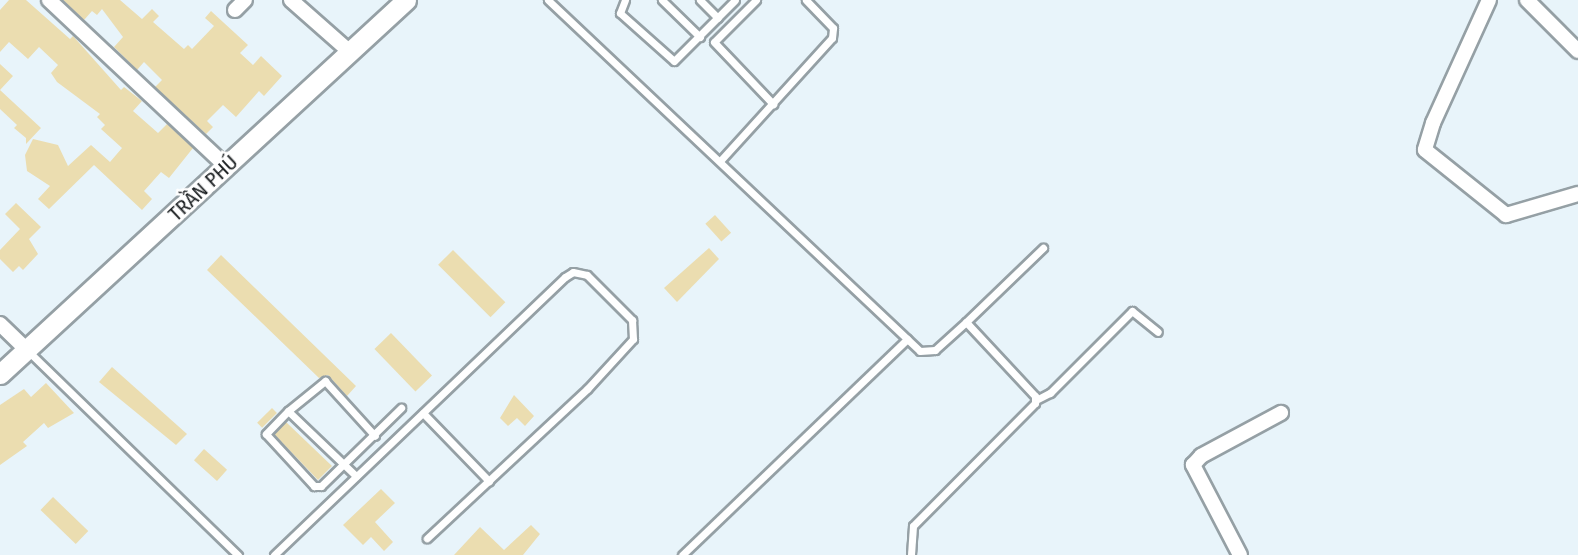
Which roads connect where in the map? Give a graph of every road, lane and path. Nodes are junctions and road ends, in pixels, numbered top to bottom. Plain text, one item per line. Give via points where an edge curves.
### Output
1 (50, 0) edge
2 (291, 0) edge
3 (406, 0) edge
4 (548, 0) edge
5 (625, 0) edge
6 (662, 0) edge
7 (700, 0) edge
8 (756, 0) edge
9 (806, 0) edge
10 (1489, 0) edge
11 (733, 2) edge
12 (1533, 2) edge
13 (740, 14) junction
14 (718, 18) junction
15 (708, 29) junction
16 (700, 37) junction
17 (717, 38) junction
18 (1578, 51) edge
19 (350, 52) junction
20 (773, 104) junction
21 (720, 161) junction
22 (226, 166) junction
23 (1578, 194) edge
24 (1042, 248) dead end
25 (967, 322) junction
26 (0, 324) edge
27 (1158, 332) dead end
28 (907, 339) junction
29 (28, 351) junction
30 (0, 374) edge
31 (1036, 400) junction
32 (401, 408) dead end
33 (288, 411) junction
34 (423, 413) junction
35 (1281, 413) dead end
36 (375, 436) junction
37 (343, 464) junction
38 (356, 476) junction
39 (489, 481) junction
40 (427, 538) dead end
41 (238, 555) edge
42 (274, 555) edge
43 (682, 555) edge
44 (911, 555) edge
45 (1240, 555) edge

1 - 22 street
2 - 19 street
3 - 19 street, TRẦN PHÚ
4 - 21 lane
5 - 16 lane via 620,13 671,61
6 - 16 lane
7 - 14 lane
8 - 13 lane
9 - 20 lane via 834,33
10 - 23 street via 1425,150 1507,215
11 - 13 lane
11 - 14 lane
12 - 18 street
13 - 17 lane
14 - 15 lane
15 - 16 lane
15 - 17 lane
17 - 20 lane via 718,49
19 - 22 street, TRẦN PHÚ
20 - 21 lane
21 - 28 lane
22 - 29 street, TRẦN PHÚ
24 - 25 lane
25 - 28 lane via 936,350 920,351
25 - 31 lane
26 - 29 street
27 - 31 lane via 1132,311 1050,393
28 - 43 lane
29 - 30 street, TRẦN PHÚ
29 - 41 lane
31 - 44 lane via 913,526
32 - 36 lane
33 - 36 lane via 325,381
33 - 37 lane
33 - 37 lane via 265,434 314,486 321,486
34 - 38 lane
34 - 39 lane
34 - 39 lane via 565,277 573,272 587,275 609,296 632,320 633,339
35 - 45 street via 1201,456 1193,465
36 - 37 lane
37 - 38 lane
38 - 42 lane
39 - 40 lane

